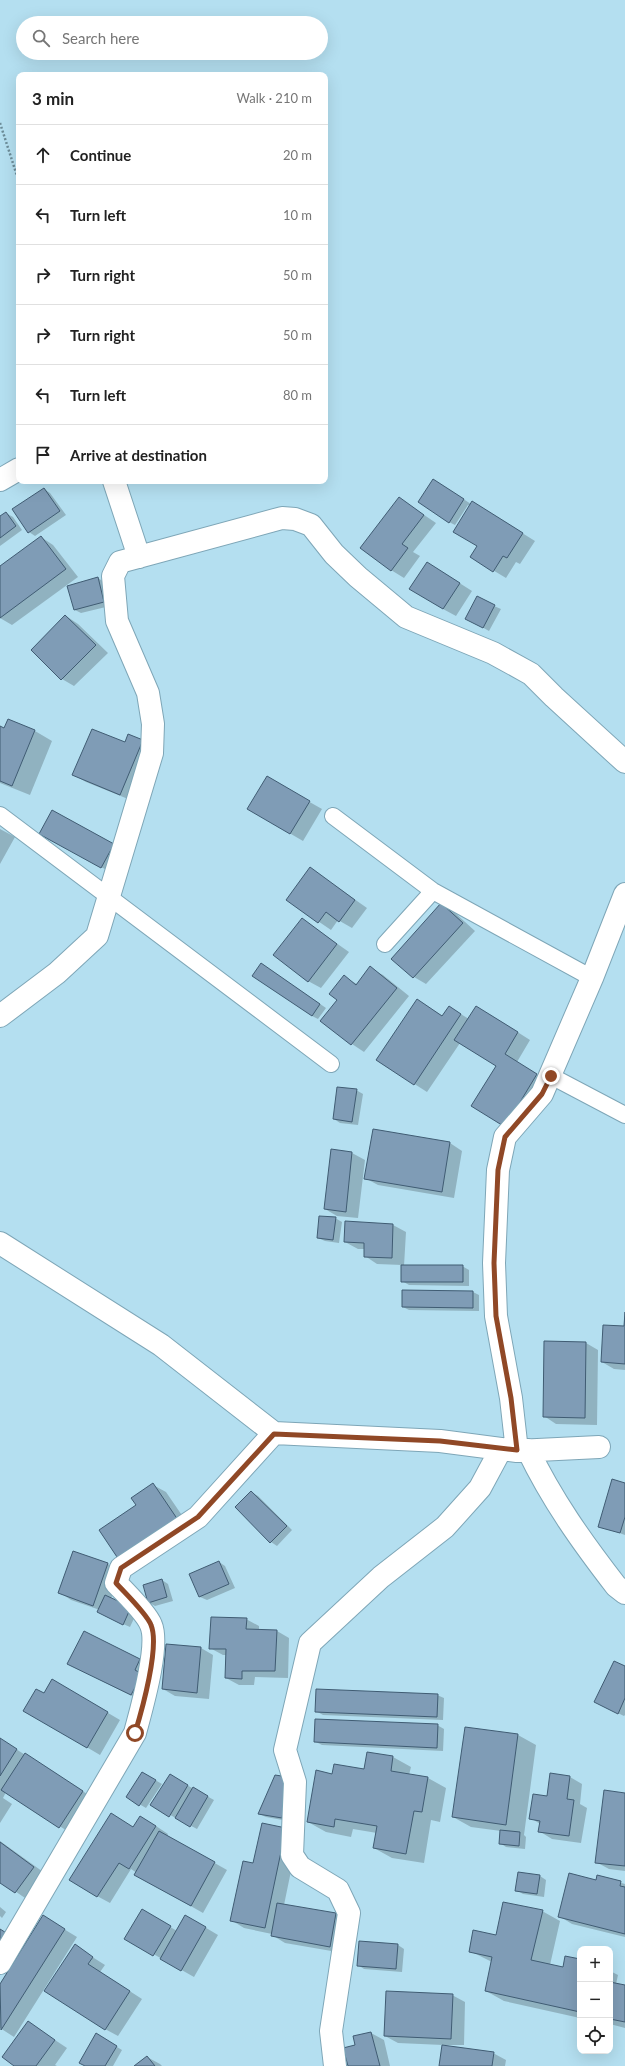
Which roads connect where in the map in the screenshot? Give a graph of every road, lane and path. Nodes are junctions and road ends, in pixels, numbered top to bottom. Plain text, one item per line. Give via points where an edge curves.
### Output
1 (0, 123) edge
2 (16, 173) edge
3 (16, 471) edge
4 (0, 480) edge
5 (115, 484) edge
6 (139, 557) junction
7 (625, 762) edge
8 (0, 815) edge
9 (333, 816) dead end
10 (433, 891) junction
11 (625, 894) edge
12 (108, 898) junction
13 (385, 944) dead end
14 (592, 978) junction
15 (0, 1016) edge
16 (331, 1064) dead end
17 (551, 1076) junction
18 (625, 1115) edge
19 (0, 1243) edge
20 (274, 1434) junction
21 (599, 1447) dead end
22 (515, 1450) junction
23 (625, 1593) edge
24 (0, 1963) edge
25 (335, 2066) edge

1 - 2 path
3 - 4 street
5 - 6 street
6 - 7 street via 282,518 295,518 311,525 334,554 406,617 493,653 531,674
6 - 12 street via 120,562 113,576 113,584 117,621 148,693 153,724 152,753
8 - 12 lane
9 - 10 lane
10 - 13 lane
10 - 14 lane
11 - 14 street
12 - 15 street via 97,936 57,973
12 - 16 lane
14 - 17 street
17 - 18 lane
17 - 22 street via 542,1094 505,1137 498,1170 494,1263 496,1316 511,1398
19 - 20 street via 161,1345
20 - 22 street via 440,1441
20 - 24 street via 198,1517 121,1568 116,1583 152,1625 153,1650 146,1692 135,1733
21 - 22 street
22 - 23 street via 543,1481 575,1533 616,1586
22 - 25 street via 445,1527 381,1577 310,1643 285,1750 295,1782 292,1855 300,1867 338,1890 349,1913 331,2031

